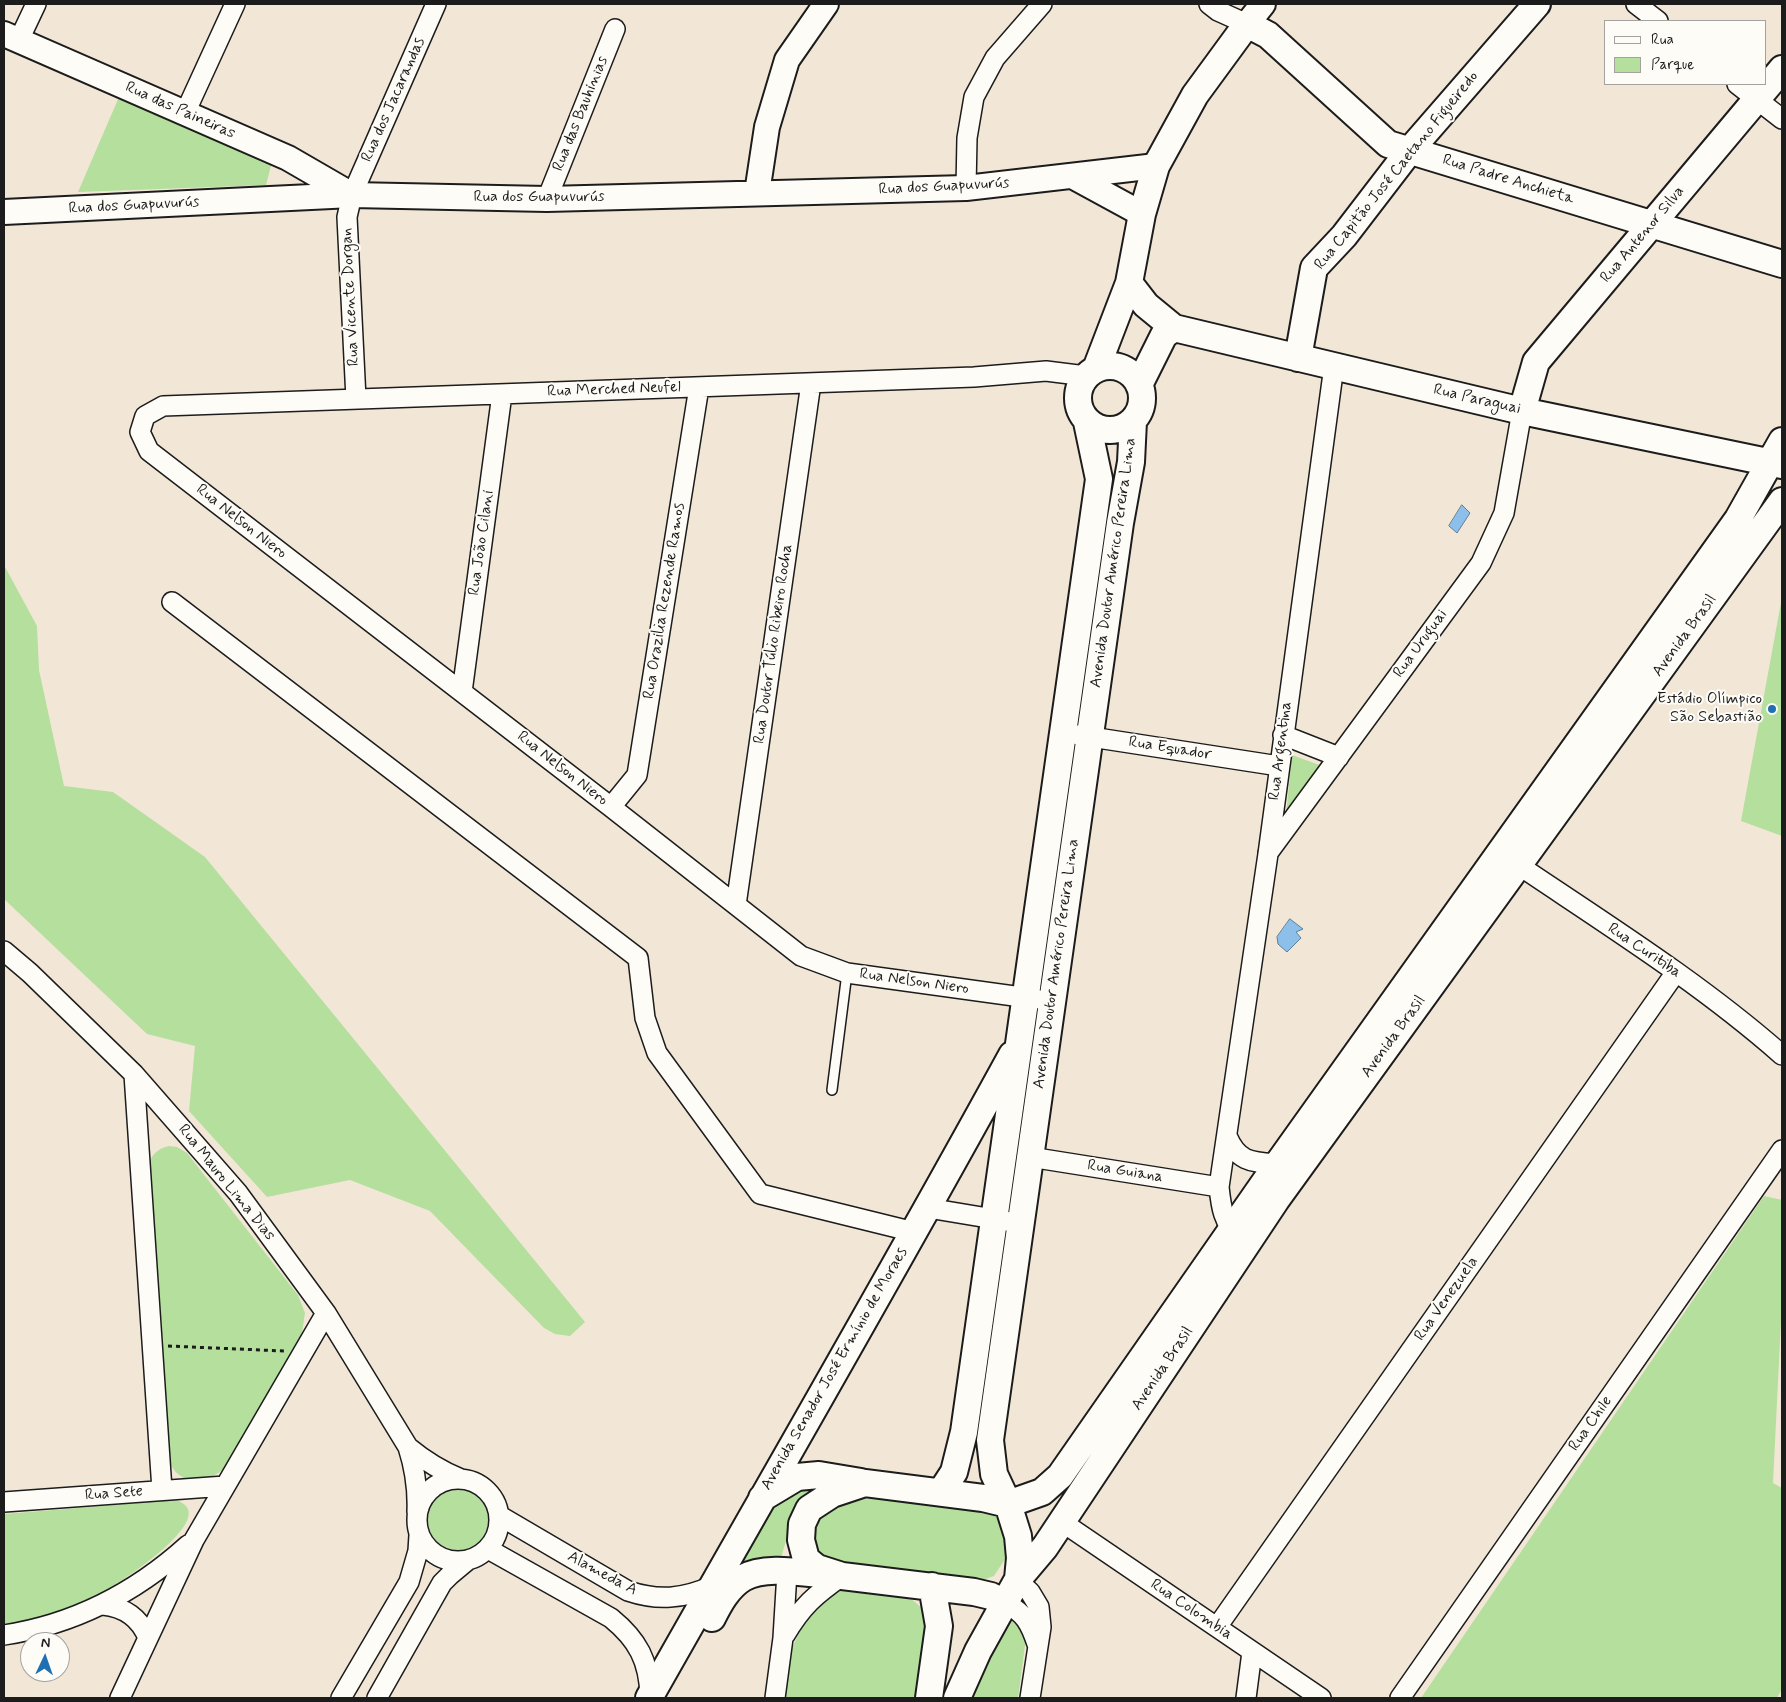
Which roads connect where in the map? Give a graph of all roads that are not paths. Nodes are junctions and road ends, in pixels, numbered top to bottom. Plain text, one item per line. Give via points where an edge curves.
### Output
1 (36, 4) edge
2 (236, 4) edge
3 (436, 4) edge
4 (826, 4) edge
5 (1042, 4) edge
6 (1210, 4) edge
7 (1537, 4) edge
8 (1636, 4) edge
9 (1257, 15) edge
10 (1657, 20) edge
11 (615, 29) dead end
12 (11, 37) edge
13 (1782, 69) edge
14 (1766, 79) edge
15 (1746, 91) edge
16 (185, 113) junction
17 (1782, 119) edge
18 (1410, 150) junction
19 (1156, 166) junction
20 (1074, 177) junction
21 (966, 188) junction
22 (758, 193) junction
23 (352, 196) junction
24 (547, 199) junction
25 (4, 212) edge
26 (1142, 214) junction
27 (1651, 224) junction
28 (1782, 264) edge
29 (1129, 283) junction
30 (1174, 328) junction
31 (1298, 358) junction
32 (1334, 366) junction
33 (1091, 373) junction
34 (811, 383) junction
35 (699, 386) junction
36 (1139, 386) junction
37 (502, 394) junction
38 (356, 399) junction
39 (1522, 411) junction
40 (145, 416) joint
41 (1133, 421) junction
42 (1087, 422) junction
43 (1778, 456) edge
44 (1782, 501) edge
45 (172, 602) dead end
46 (462, 692) junction
47 (1062, 732) junction
48 (1282, 735) junction
49 (1089, 737) junction
50 (1339, 757) junction
51 (1278, 766) junction
52 (611, 807) junction
53 (1268, 854) junction
54 (1510, 860) junction
55 (736, 905) junction
56 (4, 951) edge
57 (1676, 972) junction
58 (847, 973) junction
59 (1026, 997) junction
60 (1052, 1001) junction
61 (1020, 1039) junction
62 (1782, 1055) edge
63 (134, 1074) junction
64 (832, 1090) dead end
65 (1227, 1136) junction
66 (1782, 1150) edge
67 (1030, 1157) junction
68 (1277, 1164) junction
69 (1219, 1187) junction
70 (928, 1208) junction
71 (994, 1219) junction
72 (1021, 1223) junction
73 (914, 1232) junction
74 (1239, 1236) junction
75 (983, 1300) junction
76 (1010, 1304) junction
77 (326, 1313) junction
78 (986, 1373) junction
79 (1144, 1376) junction
80 (408, 1447) junction
81 (461, 1479) junction
82 (865, 1483) junction
83 (225, 1486) junction
84 (162, 1490) junction
85 (941, 1492) junction
86 (761, 1499) junction
87 (4, 1502) edge
88 (1008, 1504) junction
89 (418, 1512) junction
90 (500, 1516) junction
91 (1062, 1522) junction
92 (802, 1524) junction
93 (420, 1535) junction
94 (194, 1540) junction
95 (488, 1549) junction
96 (468, 1560) junction
97 (787, 1572) junction
98 (842, 1576) junction
99 (712, 1586) junction
100 (932, 1586) junction
101 (1014, 1587) junction
102 (103, 1605) junction
103 (1218, 1627) junction
104 (4, 1635) edge
105 (148, 1638) junction
106 (783, 1638) junction
107 (1037, 1646) junction
108 (1252, 1652) junction
109 (120, 1698) edge
110 (341, 1698) edge
111 (377, 1698) edge
112 (656, 1698) edge
113 (774, 1698) edge
114 (929, 1698) edge
115 (957, 1698) edge
116 (1030, 1698) edge
117 (1246, 1698) edge
118 (1320, 1698) edge
119 (1400, 1698) edge

1 - 12 street
2 - 16 street
3 - 23 street, Rua dos Jacarandas
4 - 22 street via 787,60 767,126
5 - 21 street via 995,58 974,97 967,138
6 - 9 street via 1218,10
7 - 18 main road, Rua Capitão José Caetano Figueiredo
8 - 10 street
9 - 18 main road, Rua Padre Anchieta via 1388,144
9 - 19 main road via 1195,95
11 - 24 street, Rua das Bauhinias
12 - 16 street, Rua das Paineiras
13 - 14 main road, Rua Antenor Silva
15 - 17 street
15 - 27 main road, Rua Antenor Silva
16 - 23 street, Rua das Paineiras via 288,158
18 - 27 main road, Rua Padre Anchieta
18 - 31 main road, Rua Capitão José Caetano Figueiredo via 1344,236 1314,268
19 - 20 street, Rua dos Guapuvurús
19 - 26 main road
20 - 21 street, Rua dos Guapuvurús
20 - 26 street
21 - 22 street, Rua dos Guapuvurús
22 - 24 street, Rua dos Guapuvurús
23 - 24 street, Rua dos Guapuvurús
23 - 25 street, Rua dos Guapuvurús
23 - 38 street, Rua Vicente Dorgan via 347,217
26 - 29 main road
27 - 28 main road, Rua Padre Anchieta
27 - 39 main road, Rua Antenor Silva via 1536,362
29 - 30 main road, Rua Paraguai via 1146,305
29 - 33 main road
30 - 31 main road, Rua Paraguai
30 - 36 main road via 1164,334
31 - 32 main road, Rua Paraguai
32 - 39 main road, Rua Paraguai
32 - 48 street, Rua Argentina
33 - 34 street, Rua Merched Neufel via 1046,371
33 - 36 main road via 1109,366 1121,368 1132,375
33 - 42 main road via 1079,387 1080,412
34 - 35 street, Rua Merched Neufel
34 - 55 street, Rua Doutor Túlio Ribeiro Rocha
35 - 37 street, Rua Merched Neufel
35 - 52 street, Rua Orazilia Rezende Ramos via 637,775
36 - 41 main road via 1140,410
37 - 38 street, Rua Merched Neufel
37 - 46 street, Rua João Cilani
38 - 40 street, Rua Merched Neufel via 163,406
39 - 43 main road, Rua Paraguai
39 - 50 street, Rua Uruguai via 1504,513 1481,563
40 - 46 street, Rua Nelson Niero via 140,432 149,451
41 - 42 main road via 1123,428 1110,430
41 - 49 main road, Avenida Doutor Américo Pereira Lima via 1131,462
42 - 47 main road, Avenida Doutor Américo Pereira Lima via 1099,479
43 - 54 main road, Avenida Brasil
44 - 54 main road, Avenida Brasil
45 - 73 street via 638,958 646,1018 657,1052 760,1194
46 - 52 street, Rua Nelson Niero
47 - 49 street, Rua Equador
47 - 59 main road, Avenida Doutor Américo Pereira Lima
48 - 50 street
48 - 51 street, Rua Argentina
49 - 51 street, Rua Equador
49 - 60 main road, Avenida Doutor Américo Pereira Lima
50 - 53 street, Rua Uruguai
51 - 53 street, Rua Argentina
52 - 55 street, Rua Nelson Niero
53 - 65 street, Rua Argentina
54 - 57 street, Rua Curitiba
54 - 68 main road, Avenida Brasil
54 - 74 main road, Avenida Brasil via 1276,1200
55 - 58 street, Rua Nelson Niero via 801,956
56 - 63 street, Rua Mauro Lima Dias
57 - 62 street, Rua Curitiba
57 - 103 street, Rua Venezuela
58 - 59 street, Rua Nelson Niero
58 - 64 lane
59 - 60 street, Rua Nelson Niero
59 - 61 main road, Avenida Doutor Américo Pereira Lima
60 - 67 main road, Avenida Doutor Américo Pereira Lima
61 - 70 main road, Avenida Senador José Ermínio de Moraes
61 - 71 main road, Avenida Doutor Américo Pereira Lima
63 - 77 street, Rua Mauro Lima Dias via 238,1193
63 - 84 street
65 - 68 street via 1241,1158
65 - 69 street, Rua Argentina
66 - 119 street, Rua Chile
67 - 69 street, Rua Guiana
67 - 72 main road, Avenida Doutor Américo Pereira Lima
68 - 74 main road, Avenida Brasil
69 - 74 street, Rua Argentina via 1221,1210
70 - 71 street
70 - 73 main road, Avenida Senador José Ermínio de Moraes
71 - 72 street
71 - 75 main road, Avenida Doutor Américo Pereira Lima
72 - 76 main road, Avenida Doutor Américo Pereira Lima
73 - 86 main road, Avenida Senador José Ermínio de Moraes
74 - 79 main road, Avenida Brasil
75 - 76 main road
75 - 78 main road, Avenida Doutor Américo Pereira Lima
76 - 78 main road, Avenida Doutor Américo Pereira Lima
77 - 80 street, Rua Mauro Lima Dias
77 - 83 street
78 - 85 main road, Avenida Doutor Américo Pereira Lima via 964,1432 954,1472
78 - 88 main road, Avenida Doutor Américo Pereira Lima via 994,1474
79 - 88 main road, Avenida Brasil via 1060,1476 1042,1492
79 - 91 main road, Avenida Brasil
80 - 81 street via 436,1468
80 - 89 street via 415,1468
81 - 89 street via 449,1480 428,1491
81 - 90 street via 483,1486 497,1505
82 - 85 main road
82 - 86 main road via 819,1475 798,1477
82 - 92 main road via 832,1494 810,1509
83 - 84 street, Rua Sete
83 - 94 street
84 - 87 street, Rua Sete
85 - 88 main road
86 - 99 main road, Avenida Senador José Ermínio de Moraes
88 - 101 main road, Avenida Doutor Américo Pereira Lima via 1018,1536 1020,1558
89 - 93 street
90 - 95 street via 497,1534
90 - 99 street, Alameda A via 628,1591 642,1596 678,1597
91 - 101 main road, Avenida Brasil
91 - 103 street, Rua Colombia
92 - 97 main road via 792,1546
92 - 98 main road via 801,1540 806,1559 817,1568
93 - 96 street via 434,1554 456,1562
93 - 110 street via 410,1582
94 - 102 street via 136,1587
94 - 105 street
95 - 96 street
95 - 112 street, Alameda A via 611,1618 623,1628 644,1659
96 - 111 street via 442,1584
97 - 98 main road
97 - 106 street
97 - 112 main road via 767,1571 742,1578 724,1596
98 - 100 main road
98 - 106 street via 819,1592 798,1613
99 - 112 main road, Avenida Senador José Ermínio de Moraes
100 - 101 main road via 992,1596
100 - 114 main road via 939,1626
101 - 107 street via 1019,1610 1032,1629
101 - 107 street via 1030,1592 1039,1607 1041,1627
101 - 115 main road, Avenida Brasil via 978,1651
102 - 104 street via 64,1621
102 - 105 street via 131,1614
103 - 108 street, Rua Colombia
105 - 109 street
106 - 113 street
107 - 116 street
108 - 117 street
108 - 118 street, Rua Colombia

